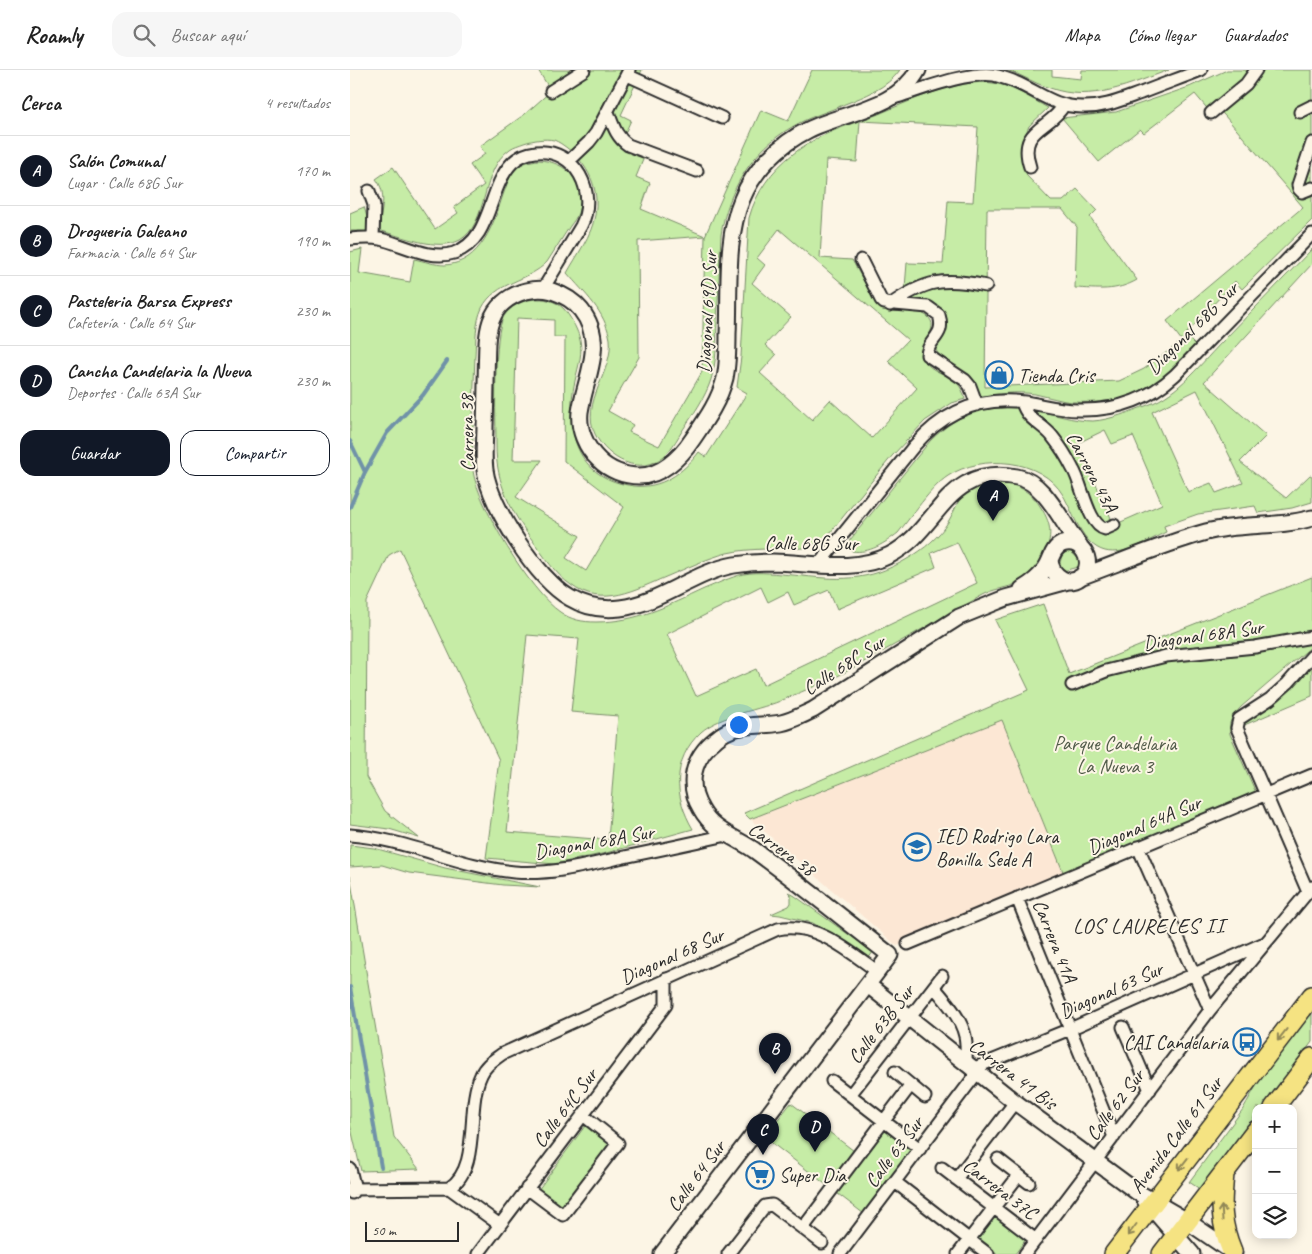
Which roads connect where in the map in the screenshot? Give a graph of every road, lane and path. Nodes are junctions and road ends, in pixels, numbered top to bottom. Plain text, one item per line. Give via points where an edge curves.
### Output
1 (584, 70) edge
2 (918, 70) edge
3 (1201, 70) edge
4 (1255, 72) edge
5 (628, 73) edge
6 (551, 91) dead end
7 (883, 102) junction
8 (1064, 105) junction
9 (1312, 106) edge
10 (608, 112) junction
11 (1300, 112) dead end
12 (1211, 113) dead end
13 (722, 118) dead end
14 (1312, 143) edge
15 (569, 161) junction
16 (1030, 167) dead end
17 (697, 171) dead end
18 (1312, 188) edge
19 (369, 191) dead end
20 (1312, 234) edge
21 (373, 238) junction
22 (350, 239) edge
23 (861, 260) dead end
24 (986, 286) dead end
25 (543, 289) junction
26 (890, 305) junction
27 (1022, 402) junction
28 (976, 405) junction
29 (1052, 506) junction
30 (1312, 518) edge
31 (1114, 525) dead end
32 (1082, 548) junction
33 (1051, 557) junction
34 (1129, 558) junction
35 (819, 564) junction
36 (1074, 579) junction
37 (1006, 598) junction
38 (583, 605) joint
39 (1312, 637) edge
40 (1312, 656) edge
41 (1072, 685) dead end
42 (702, 753) joint
43 (1312, 775) edge
44 (1264, 795) junction
45 (350, 835) edge
46 (728, 835) junction
47 (1138, 847) junction
48 (1310, 890) edge
49 (1017, 898) junction
50 (908, 944) dead end
51 (1264, 944) junction
52 (890, 956) joint
53 (878, 972) junction
54 (1194, 974) junction
55 (942, 976) dead end
56 (666, 980) junction
57 (868, 985) junction
58 (934, 987) junction
59 (1312, 996) edge
60 (1210, 1010) junction
61 (910, 1019) junction
62 (1123, 1028) dead end
63 (1070, 1029) junction
64 (1312, 1058) edge
65 (972, 1068) junction
66 (895, 1072) dead end
67 (832, 1081) dead end
68 (911, 1085) junction
69 (1150, 1090) junction
70 (850, 1095) junction
71 (925, 1097) dead end
72 (1015, 1102) junction
73 (1277, 1104) edge
74 (582, 1116) junction
75 (884, 1121) junction
76 (1252, 1136) edge
77 (1114, 1137) junction
78 (920, 1149) junction
79 (998, 1159) dead end
80 (1096, 1161) junction
81 (942, 1168) dead end
82 (350, 1169) edge
83 (1224, 1173) junction
84 (1018, 1175) junction
85 (956, 1179) junction
86 (894, 1182) junction
87 (1029, 1183) dead end
88 (449, 1188) junction
89 (528, 1188) junction
90 (352, 1191) edge
91 (1152, 1204) junction
92 (993, 1208) junction
93 (1187, 1221) junction
94 (500, 1225) junction
95 (803, 1228) junction
96 (1176, 1236) junction
97 (970, 1240) junction
98 (1036, 1240) junction
99 (822, 1243) dead end
100 (1233, 1253) edge
101 (478, 1254) edge
102 (662, 1254) edge
103 (728, 1254) edge
104 (840, 1254) edge
105 (958, 1254) edge
106 (988, 1254) edge
107 (1025, 1254) edge
108 (1114, 1254) edge
109 (1162, 1254) edge
110 (1192, 1254) edge

1 - 6 street
2 - 7 street, Diagonal 69D Sur via 903,89
3 - 8 street via 1108,104 1082,108
4 - 12 street via 1246,84
5 - 10 street
5 - 13 street
7 - 8 street via 946,82 993,75
7 - 25 street, Diagonal 69D Sur via 809,130 790,141 761,167 742,197 732,235 727,364 720,396 685,450 661,470 642,476 616,472 603,464 589,448 580,417 592,364 594,341 591,326 576,304
8 - 16 street via 1031,138 1027,147
9 - 11 street
10 - 15 street via 589,142
10 - 17 street via 617,135 628,145
14 - 18 street via 1298,185 1302,192
15 - 21 street via 557,154 540,151 524,154 512,163 475,239 464,249 443,255
15 - 25 street via 585,185 588,206 581,226
19 - 21 street via 374,205
20 - 27 street, Diagonal 68G Sur via 1175,376 1151,394 1120,406 1090,410
21 - 22 street
23 - 26 street via 881,300
24 - 26 street via 961,282 930,283 907,292
25 - 38 street, Carrera 38 via 513,296 494,312 488,326 485,469 494,501 510,530 553,586
26 - 28 street via 928,307 939,315 939,335 928,348 927,355 970,386
27 - 28 street, Diagonal 68G Sur via 997,401
27 - 31 street, Carrera 43A via 1027,415 1043,426 1068,458 1096,523 1105,529
28 - 35 street, Diagonal 68G Sur via 951,414 922,436
29 - 32 street
29 - 33 street via 1056,529
29 - 35 street, Calle 68G Sur via 1034,484 1016,477 986,477 950,494 912,539 891,554 864,564
30 - 34 street, Calle 68C Sur via 1206,532
32 - 33 street via 1067,543
32 - 34 street, Calle 68C Sur via 1097,560
32 - 36 street via 1087,556 1087,568
33 - 36 street via 1053,572 1062,580
33 - 37 street, Calle 68C Sur via 1037,579
34 - 36 street, Calle 68C Sur
35 - 38 street, Calle 68G Sur via 760,562 735,565 714,570 641,604 610,609
36 - 37 street, Calle 68C Sur
37 - 42 street, Calle 68C Sur via 959,616 806,713 788,721 730,729
39 - 41 street, Diagonal 68A Sur via 1255,647 1166,656 1106,671
40 - 44 street via 1270,699 1239,719 1237,728
42 - 46 street, Carrera 38 via 694,771 693,791 706,818
43 - 44 street, Diagonal 64A Sur
44 - 47 street, Diagonal 64A Sur
44 - 48 street
45 - 46 street, Diagonal 68A Sur via 392,841 473,866 532,873 600,863
46 - 52 street, Carrera 38 via 755,850
47 - 49 street, Diagonal 64A Sur
47 - 54 street
48 - 51 street, Calle 62 Sur
49 - 50 street, Diagonal 64A Sur
49 - 63 street, Carrera 41A
51 - 54 street, Diagonal 63 Sur
51 - 60 street, Calle 62 Sur
52 - 53 street, Calle 64 Sur
53 - 56 street, Diagonal 68 Sur via 823,936 802,929 785,928
53 - 57 street, Calle 64 Sur
54 - 60 street
54 - 63 street, Diagonal 63 Sur
55 - 58 street, Calle 63B Sur
56 - 74 street, Calle 64C Sur via 666,1005
56 - 88 street, Diagonal 68 Sur via 502,1054 489,1064 478,1082 467,1163 460,1178
57 - 61 street, Carrera 41 Bis
57 - 102 street, Calle 64 Sur
58 - 61 street, Calle 63B Sur
58 - 65 street via 962,1027
59 -> 91 main road, Avenida Calle 61 Sur
60 - 69 street, Calle 62 Sur
61 - 65 street, Carrera 41 Bis
61 - 70 street, Calle 63B Sur
62 - 69 street
63 - 65 street, Diagonal 63 Sur
63 - 77 street, Carrera 41A
64 - 73 main road
65 - 72 street, Carrera 41 Bis
65 - 78 street, Calle 63 Sur
66 - 68 street
67 - 70 street
68 - 71 street
68 - 75 street
69 - 77 street, Calle 62 Sur
70 - 75 street
72 - 80 street, Carrera 41 Bis
72 - 85 street
74 - 89 street, Calle 64C Sur
74 - 89 street via 618,1143 563,1215
75 - 78 street
75 - 95 street
76 - 83 main road
77 - 80 street, Calle 62 Sur
78 - 86 street, Calle 63 Sur
79 - 84 street
80 - 91 street, Carrera 41 Bis
80 - 98 street, Calle 62 Sur
81 - 85 street, Carrera 37C
82 - 90 street
83 - 93 main road
100 -> 83 main road via 1224,1231
84 - 87 street
84 - 92 street
85 - 92 street, Carrera 37C
86 - 97 street
86 - 104 street, Calle 63 Sur
88 - 90 street
88 - 94 street
89 - 94 street, Calle 64C Sur
91 - 93 street
91 - 96 street
91 -> 108 main road, Avenida Calle 61 Sur
92 - 97 street
92 - 98 street, Carrera 37C
93 - 96 main road
93 - 100 street
94 - 101 street, Calle 64C Sur
95 - 99 street
95 - 103 street via 768,1204
96 - 109 main road
96 - 110 street
97 - 105 street
97 - 106 street
98 - 107 street, Calle 62 Sur

